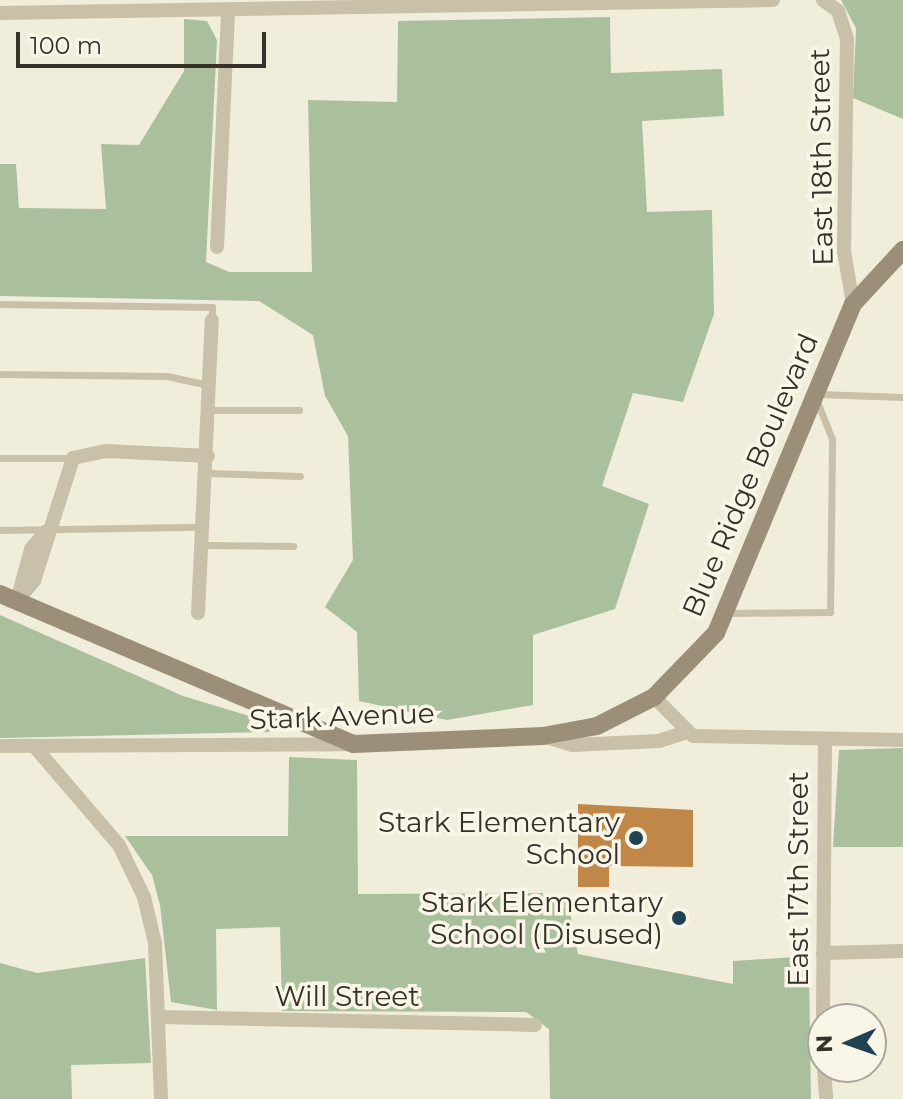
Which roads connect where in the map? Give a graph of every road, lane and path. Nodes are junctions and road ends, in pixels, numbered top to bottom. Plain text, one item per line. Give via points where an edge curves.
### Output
1 (773, 0) edge
2 (823, 0) edge
3 (355, 5) edge
4 (228, 12) junction
5 (0, 13) edge
6 (217, 247) dead end
7 (903, 250) edge
8 (0, 304) edge
9 (853, 304) junction
10 (212, 320) joint
11 (0, 374) edge
12 (210, 385) junction
13 (812, 394) junction
14 (903, 397) edge
15 (210, 410) junction
16 (299, 410) dead end
17 (208, 456) junction
18 (0, 458) edge
19 (73, 458) junction
20 (207, 473) junction
21 (300, 476) dead end
22 (204, 527) junction
23 (0, 530) edge
24 (46, 530) junction
25 (203, 545) junction
26 (293, 546) dead end
27 (8, 597) edge
28 (198, 613) dead end
29 (727, 613) junction
30 (654, 697) junction
31 (683, 733) junction
32 (543, 736) junction
33 (825, 739) junction
34 (903, 740) edge
35 (353, 744) junction
36 (0, 746) edge
37 (34, 746) junction
38 (903, 951) edge
39 (823, 953) junction
40 (823, 1003) edge
41 (158, 1017) junction
42 (535, 1025) dead end
43 (161, 1099) edge

1 - 3 street
2 - 9 street, East 18th Street via 838,11 847,39 844,251
3 - 4 street
4 - 5 street
4 - 6 street
7 - 9 main road, Blue Ridge Boulevard
8 - 10 lane via 212,307
9 - 13 main road, Blue Ridge Boulevard
10 - 12 street
11 - 12 lane via 167,376
12 - 15 street
13 - 14 lane
13 - 29 main road, Blue Ridge Boulevard
13 - 29 lane via 828,415 832,439 830,612
15 - 16 lane
15 - 17 street
17 - 19 street via 106,451
17 - 20 street
18 - 19 lane
19 - 24 street
20 - 21 lane
20 - 22 street
22 - 24 lane
22 - 25 street
23 - 24 lane
24 - 27 street via 34,581
25 - 26 lane
25 - 28 street
27 - 35 main road
29 - 30 main road, Blue Ridge Boulevard via 693,664
30 - 31 street
30 - 32 main road, Blue Ridge Boulevard via 597,726
31 - 32 street, Stark Avenue via 659,741 572,745
31 - 33 street, Stark Avenue
32 - 35 main road, Stark Avenue
33 - 34 street, Stark Avenue
33 - 39 street, East 17th Street
35 - 37 street, Stark Avenue
36 - 37 street, Stark Avenue
37 - 41 street via 119,845 144,897
38 - 39 street
39 - 40 street, East 17th Street
41 - 42 street, Will Street
41 - 43 street

